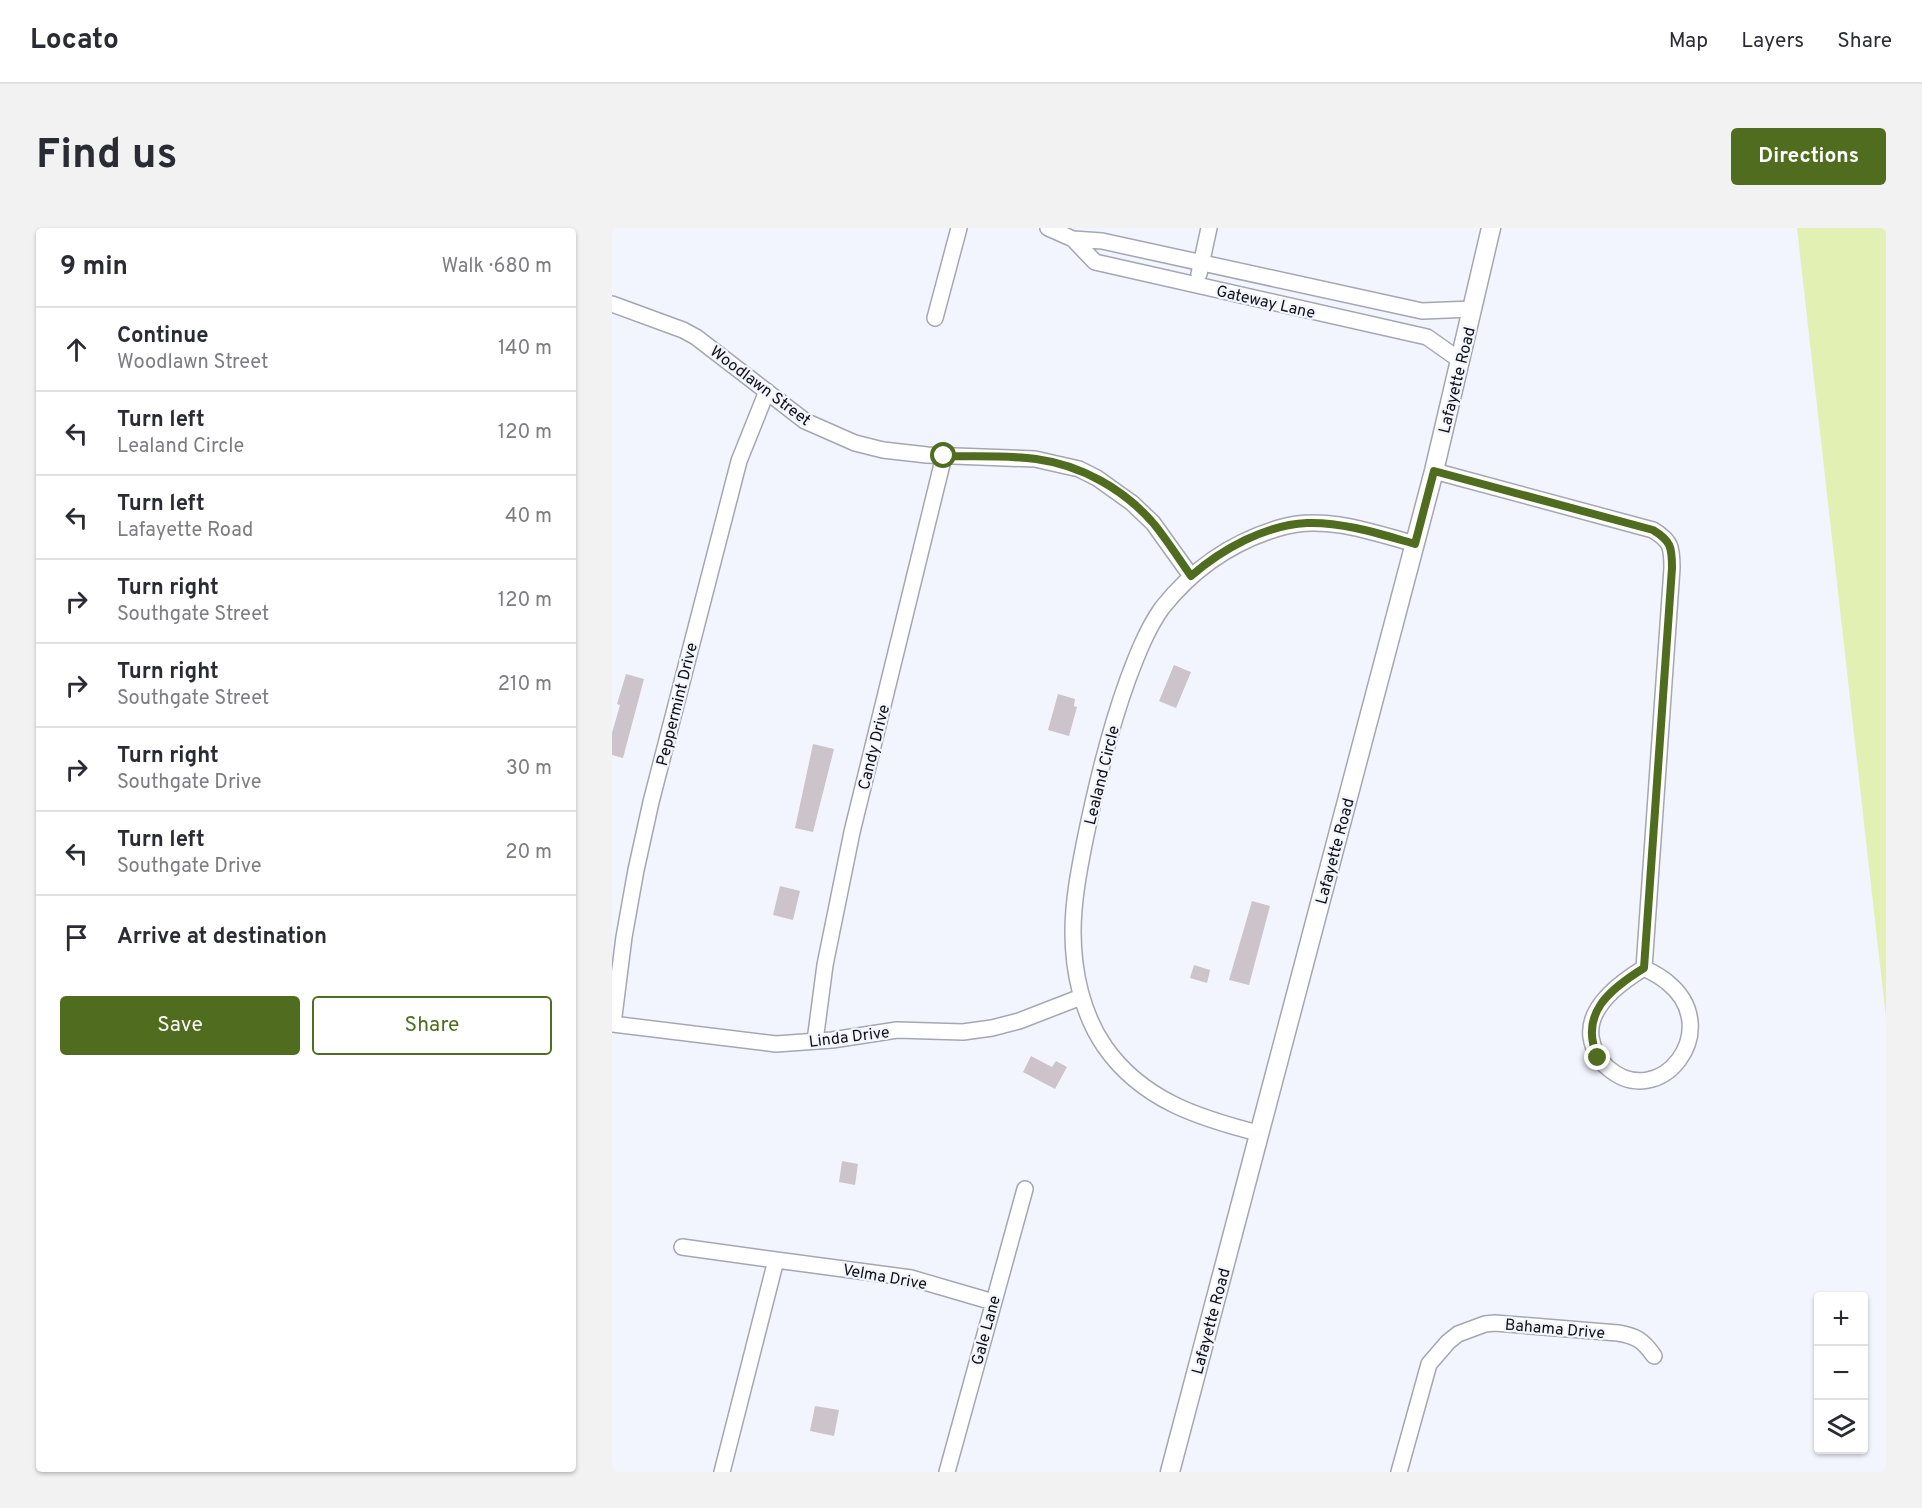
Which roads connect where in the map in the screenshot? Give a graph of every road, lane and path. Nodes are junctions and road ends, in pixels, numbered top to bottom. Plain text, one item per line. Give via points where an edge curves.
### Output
1 (959, 228) edge
2 (1048, 228) edge
3 (1209, 228) edge
4 (1491, 228) edge
5 (1073, 239) junction
6 (1201, 264) junction
7 (1197, 286) junction
8 (612, 304) edge
9 (1394, 305) junction
10 (1473, 309) junction
11 (935, 318) dead end
12 (1389, 328) junction
13 (1461, 361) junction
14 (767, 391) junction
15 (944, 456) junction
16 (1434, 471) junction
17 (1415, 544) junction
18 (1191, 576) junction
19 (1644, 968) junction
20 (1081, 997) junction
21 (612, 1024) edge
22 (815, 1041) junction
23 (1258, 1133) junction
24 (1025, 1189) dead end
25 (682, 1248) dead end
26 (776, 1260) junction
27 (993, 1302) junction
28 (1654, 1356) dead end
29 (722, 1472) edge
30 (947, 1472) edge
31 (1170, 1472) edge
32 (1399, 1472) edge

1 - 11 street
2 - 5 street, Gateway Lane
3 - 6 street
4 - 10 main road, Lafayette Road
5 - 6 street, Gateway Lane via 1102,241
5 - 7 street, Gateway Lane via 1095,262
6 - 7 street
6 - 9 street, Gateway Lane
7 - 12 street, Gateway Lane
8 - 14 street, Woodlawn Street via 696,337
9 - 10 street, Gateway Lane via 1431,312
9 - 12 street
10 - 13 main road, Lafayette Road
12 - 13 street, Gateway Lane via 1426,337
13 - 16 main road, Lafayette Road
14 - 15 street, Woodlawn Street via 805,421 855,443
14 - 21 street, Peppermint Drive via 739,461 651,802 624,937
15 - 18 street, Woodlawn Street via 1035,459 1079,469 1132,503 1153,523
15 - 22 street, Candy Drive via 852,832 825,965
16 - 17 main road, Lafayette Road
16 - 19 street via 1653,530 1668,540 1672,568
17 - 18 street, Lealand Circle via 1370,531 1307,523 1280,527 1239,543
17 - 23 main road, Lafayette Road
18 - 20 street, Lealand Circle via 1161,609 1144,639 1099,774 1075,902 1075,967
19 - 19 street via 1601,1004 1591,1030 1594,1049 1604,1065 1634,1081 1656,1078 1677,1065 1692,1030 1688,1011 1676,991
20 - 22 street, Linda Drive via 992,1028 963,1032 897,1030
20 - 23 street, Lealand Circle via 1104,1046 1136,1081 1177,1108
21 - 22 street, Linda Drive via 776,1044
23 - 31 main road, Lafayette Road
24 - 27 street, Gale Lane
25 - 26 street, Velma Drive
26 - 27 street, Velma Drive via 911,1278
26 - 29 street
27 - 30 street, Gale Lane
28 - 32 street, Bahama Drive via 1645,1342 1618,1333 1495,1323 1458,1334 1430,1364

